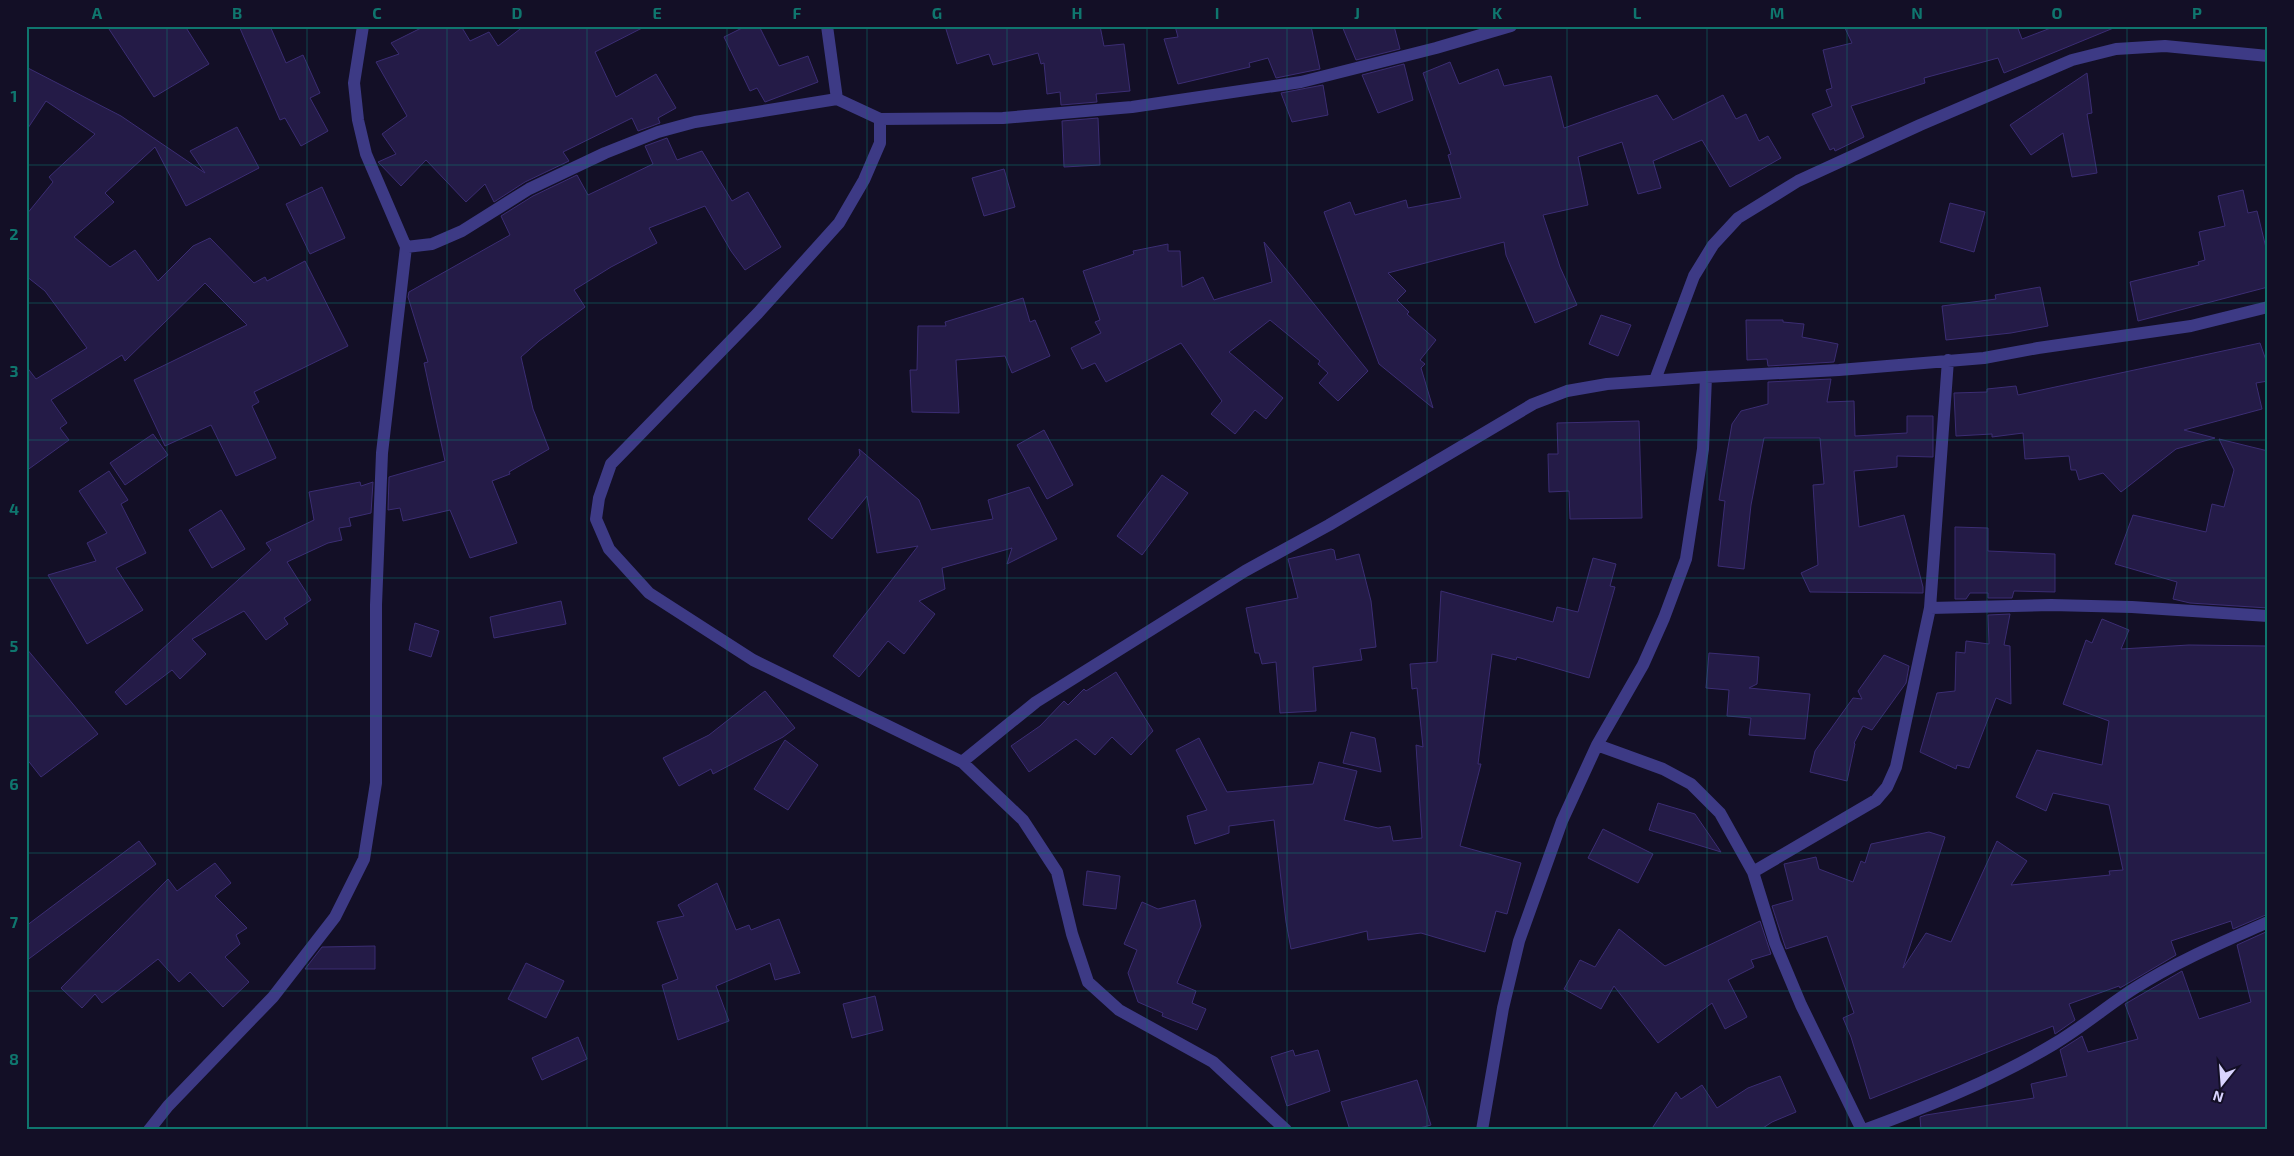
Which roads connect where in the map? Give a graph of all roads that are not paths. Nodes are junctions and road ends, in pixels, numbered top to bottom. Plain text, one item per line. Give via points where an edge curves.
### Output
1 (363, 26) edge
2 (827, 26) edge
3 (1511, 26) edge
4 (2268, 56) edge
5 (836, 99) junction
6 (880, 120) junction
7 (406, 247) junction
8 (2268, 307) edge
9 (1948, 360) junction
10 (1706, 377) junction
11 (1655, 380) junction
12 (1930, 608) junction
13 (2268, 616) edge
14 (1598, 745) junction
15 (962, 762) junction
16 (1753, 872) junction
17 (2268, 922) edge
18 (149, 1130) edge
19 (1286, 1130) edge
20 (1482, 1130) edge
21 (1863, 1130) edge

1 - 7 street via 354,83 358,120 366,154
2 - 5 street
3 - 6 street via 1301,82 1132,107 1003,118
4 - 11 street via 2165,46 2116,49 2072,60 1798,181 1738,218 1713,245 1694,276
5 - 6 street
5 - 7 street via 695,122 658,132 529,189 462,231 432,244
6 - 15 street via 880,143 864,180 839,223 758,313 612,464 599,498 596,519 609,549 649,593 753,660
7 - 18 street via 382,453 376,605 376,783 364,859 335,917 273,996
8 - 9 street via 2191,326 1984,358
9 - 10 street
9 - 12 street
10 - 11 street
10 - 14 street via 1704,449 1686,559 1643,665
11 - 15 street via 1566,391 1533,404 1245,571 1036,702
12 - 13 street via 2069,605
12 - 16 street via 1896,767 1887,787 1862,809
14 - 16 street via 1664,769 1691,784 1720,813
14 - 20 street via 1562,821 1519,941 1502,1008
15 - 19 street via 1023,820 1057,872 1088,982 1119,1010 1213,1062
16 - 21 street via 1775,944 1801,1005
17 - 21 street via 2193,956 2144,983 2055,1044 1927,1106

